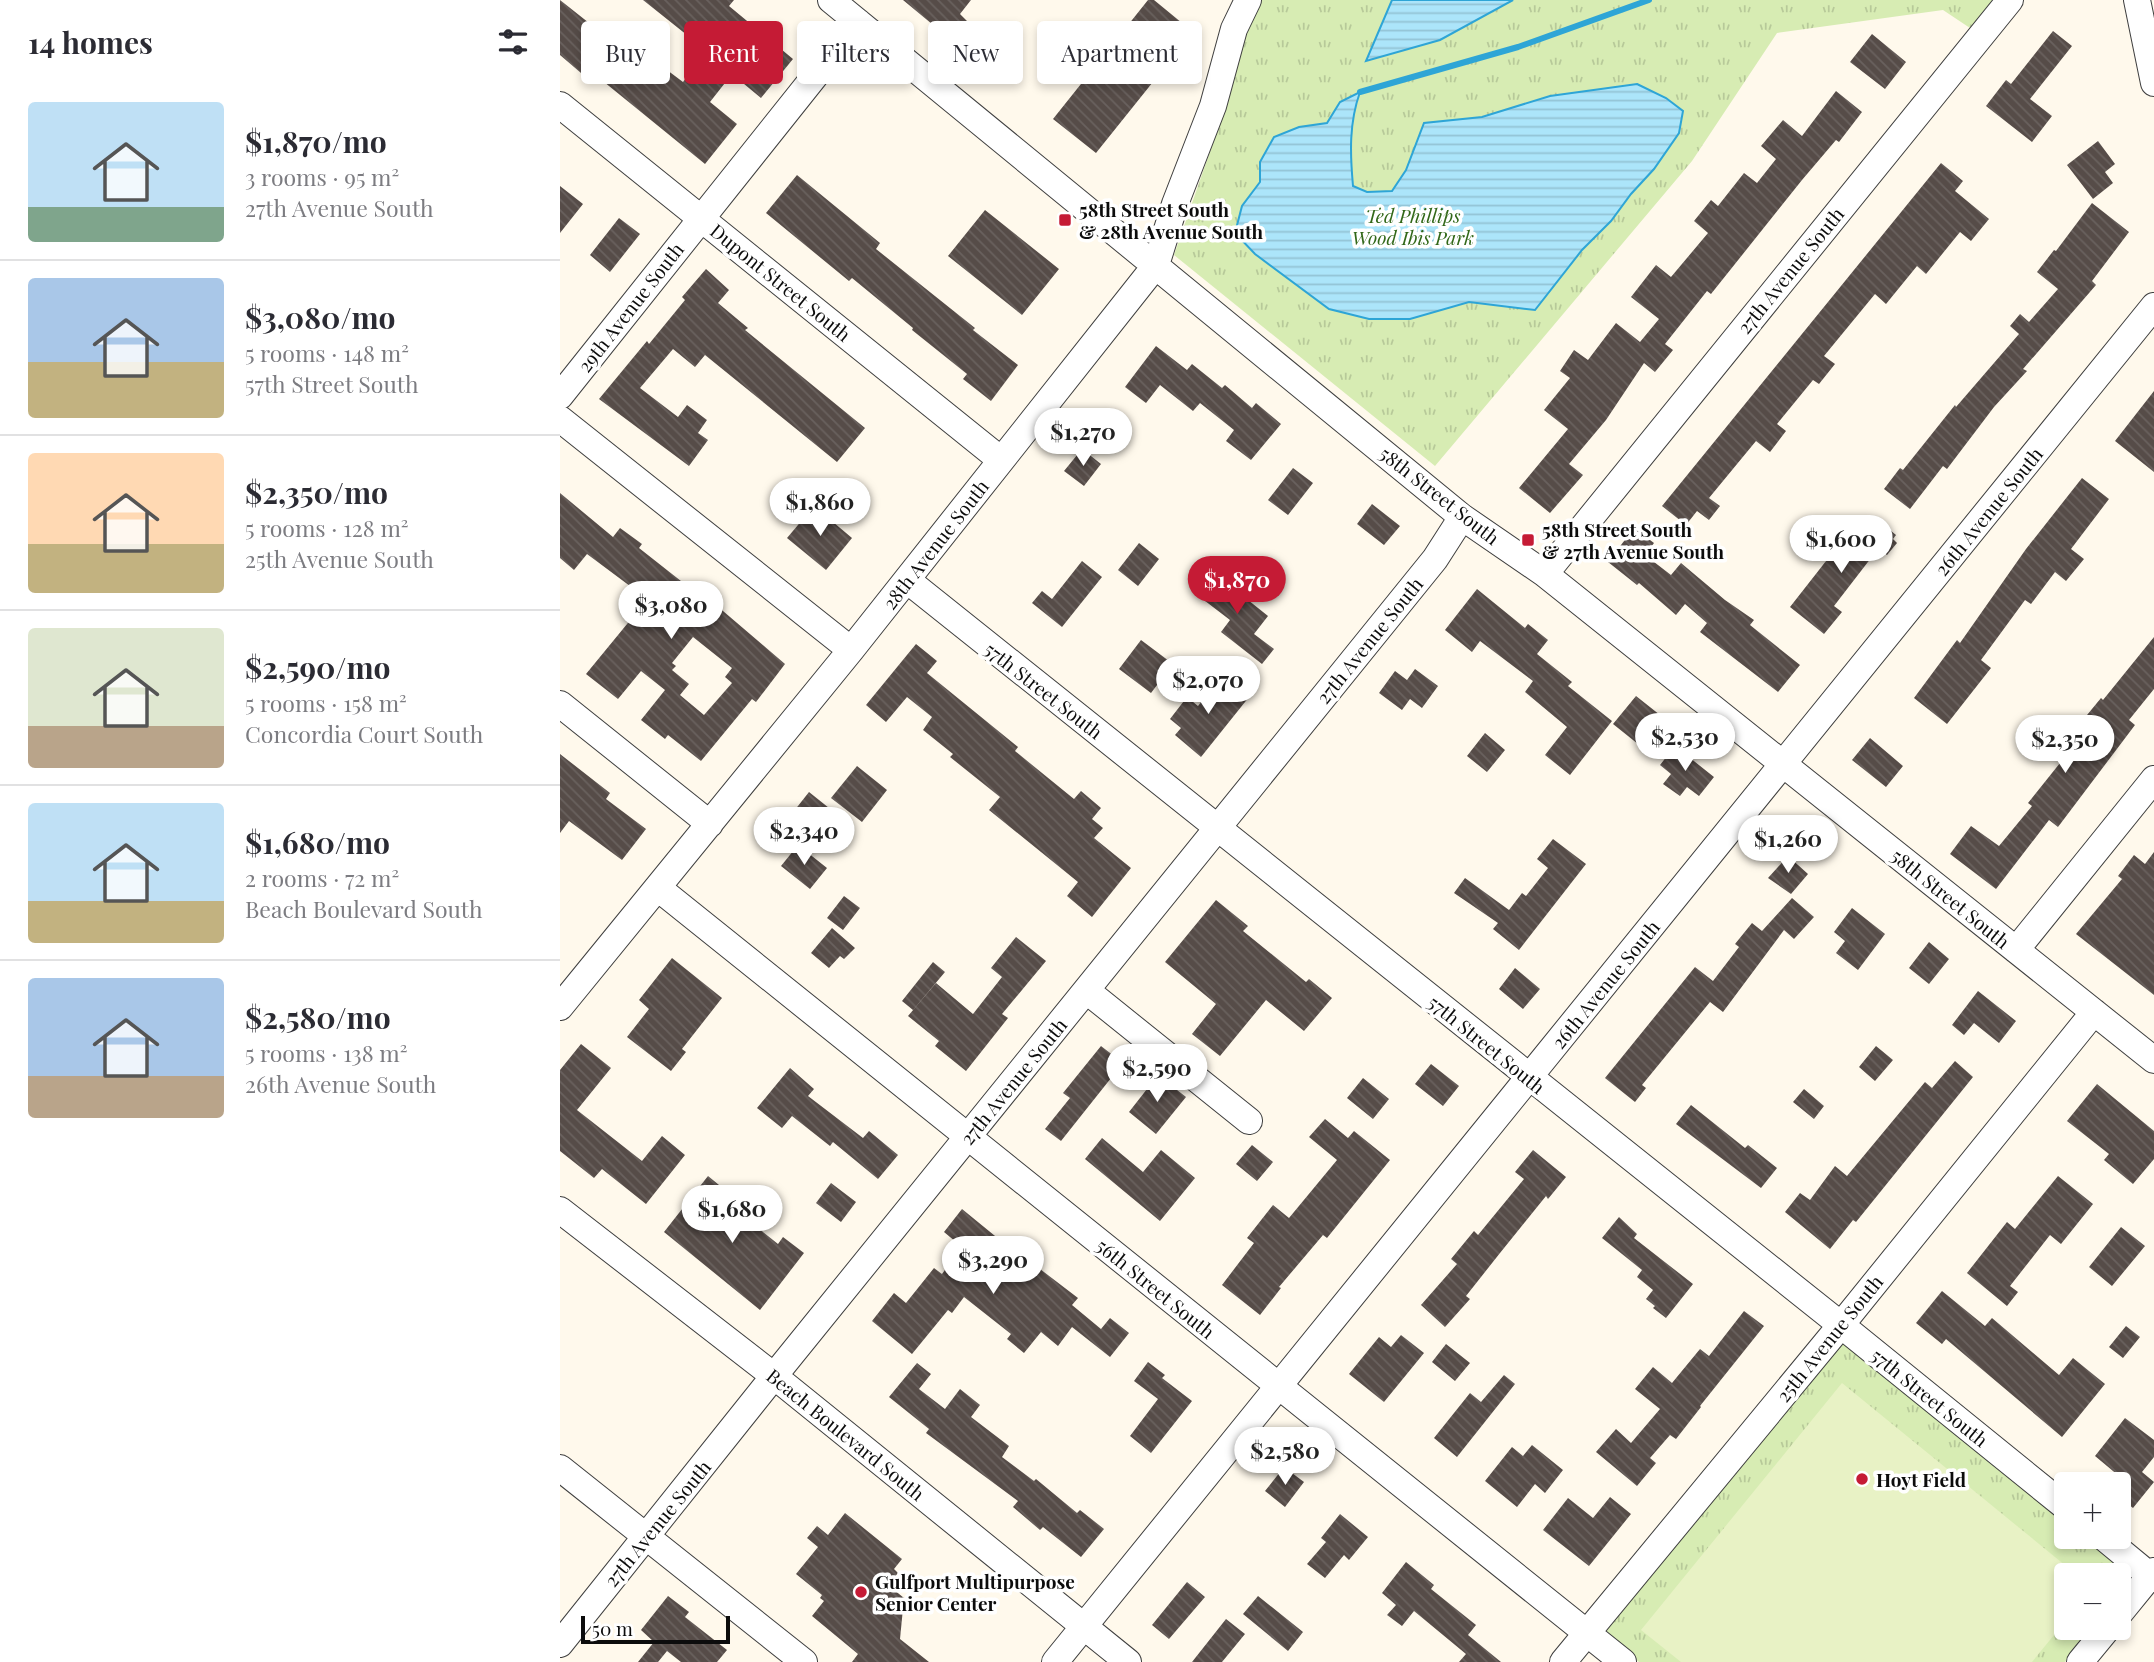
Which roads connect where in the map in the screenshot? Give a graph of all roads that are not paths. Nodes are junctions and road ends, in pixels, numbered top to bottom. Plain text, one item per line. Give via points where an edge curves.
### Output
1 (831, 0) edge
2 (1248, 0) edge
3 (2010, 0) edge
4 (2137, 0) edge
5 (857, 21) edge
6 (914, 67) edge
7 (2154, 83) edge
8 (808, 84) edge
9 (560, 105) edge
10 (701, 218) junction
11 (1156, 264) junction
12 (2154, 306) edge
13 (560, 396) edge
14 (560, 419) edge
15 (1001, 460) junction
16 (1462, 517) junction
17 (1545, 574) junction
18 (907, 580) junction
19 (851, 650) junction
20 (560, 704) edge
21 (1783, 764) junction
22 (2154, 779) edge
23 (710, 824) junction
24 (1217, 827) junction
25 (657, 888) junction
26 (2016, 950) junction
27 (1087, 991) junction
28 (560, 1006) edge
29 (2094, 1012) junction
30 (2154, 1060) edge
31 (1529, 1078) junction
32 (1249, 1121) dead end
33 (967, 1136) junction
34 (560, 1210) edge
35 (1841, 1325) junction
36 (774, 1376) junction
37 (1279, 1386) junction
38 (560, 1468) edge
39 (2054, 1497) edge
40 (646, 1537) junction
41 (2119, 1549) edge
42 (2153, 1575) edge
43 (2131, 1600) edge
44 (1083, 1627) junction
45 (1586, 1633) junction
46 (2098, 1640) edge
47 (560, 1644) edge
48 (804, 1662) edge
49 (1055, 1662) edge
50 (1128, 1662) edge
51 (1563, 1662) edge
52 (1623, 1662) edge
53 (2080, 1662) edge

1 - 5 street, 58th Street South
2 - 11 street, 28th Avenue South via 1234,29 1213,106
3 - 17 street, 27th Avenue South
4 - 7 street
6 - 11 street, 58th Street South
8 - 10 street, 29th Avenue South
9 - 10 street, Dupont Street South
10 - 13 street, 29th Avenue South
10 - 15 street, Dupont Street South
11 - 15 street, 28th Avenue South
11 - 16 street, 58th Street South
12 - 21 street, 26th Avenue South
14 - 19 street
15 - 18 street, 28th Avenue South
16 - 17 street, 58th Street South
16 - 24 street, 27th Avenue South via 1434,559
17 - 21 street, 58th Street South
18 - 19 street, 28th Avenue South
18 - 24 street, 57th Street South
19 - 23 street, 28th Avenue South
20 - 23 street
21 - 26 street, 58th Street South
21 - 31 street, 26th Avenue South
22 - 26 street
23 - 25 street, 28th Avenue South
24 - 27 street, 27th Avenue South
24 - 31 street, 57th Street South
25 - 28 street, 28th Avenue South
25 - 33 street, 56th Street South
26 - 29 street, 58th Street South
27 - 32 street
27 - 33 street, 27th Avenue South
29 - 30 street, 58th Street South
29 - 35 street, 25th Avenue South
31 - 35 street, 57th Street South
31 - 37 street, 26th Avenue South
33 - 36 street, 27th Avenue South
33 - 37 street, 56th Street South
34 - 36 street, Beach Boulevard South
35 - 39 street, 57th Street South
35 - 45 street, 25th Avenue South
36 - 40 street, 27th Avenue South
36 - 44 street, Beach Boulevard South
37 - 44 street, 26th Avenue South
37 - 45 street, 56th Street South
38 - 40 street
40 - 47 street, 27th Avenue South
40 - 48 street
41 - 42 street
42 - 43 street
44 - 49 street, 26th Avenue South
44 - 50 street, Beach Boulevard South
45 - 51 street, 25th Avenue South
45 - 52 street, 56th Street South
46 - 53 street

